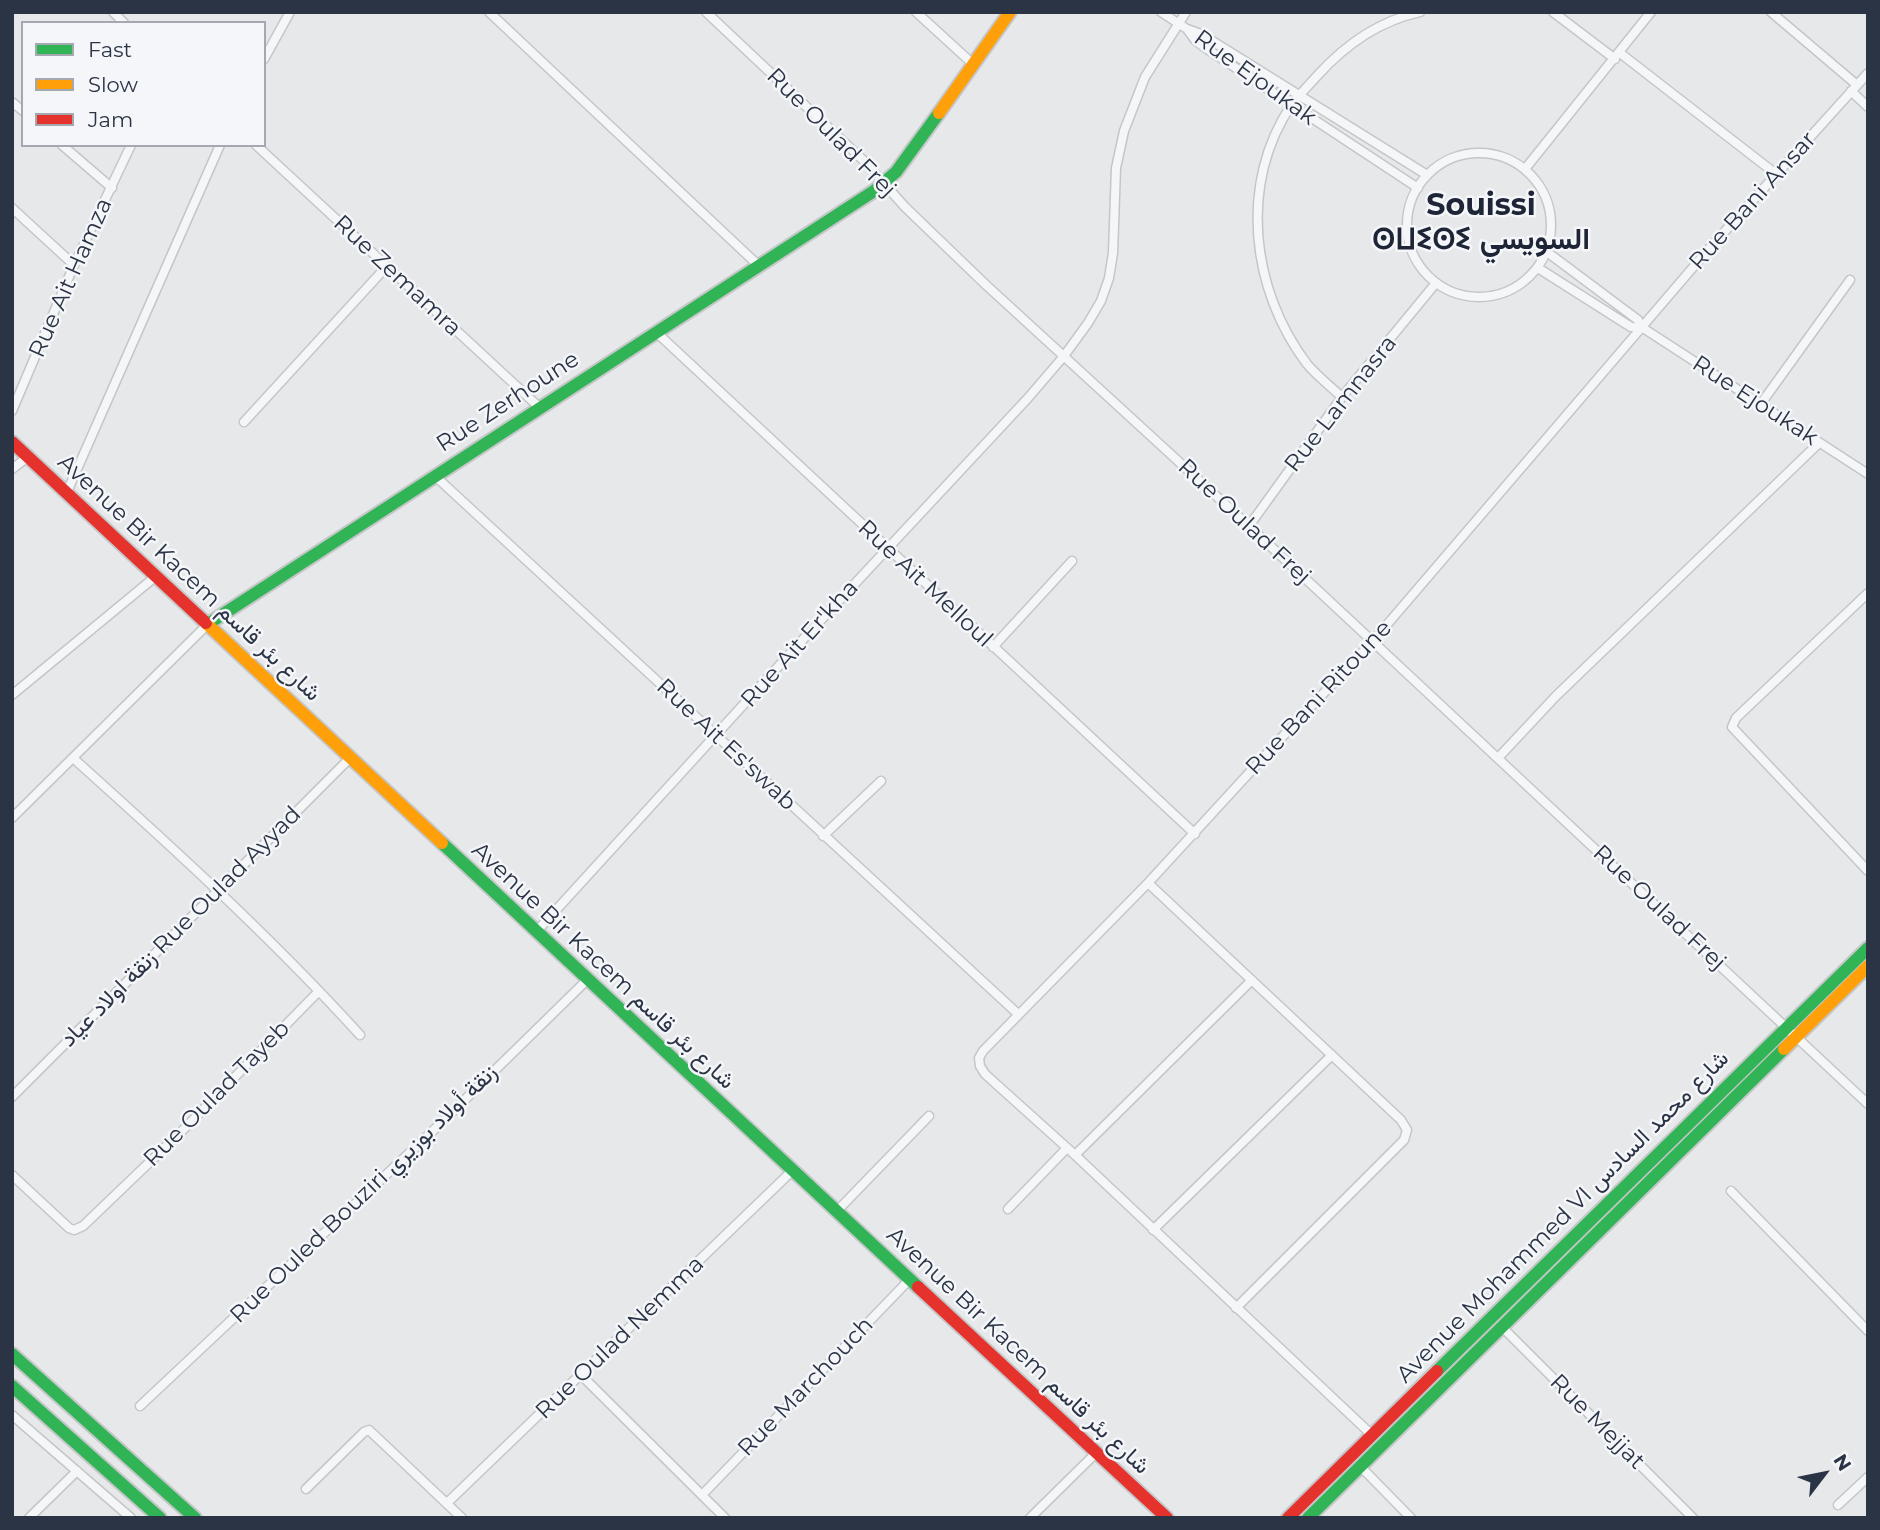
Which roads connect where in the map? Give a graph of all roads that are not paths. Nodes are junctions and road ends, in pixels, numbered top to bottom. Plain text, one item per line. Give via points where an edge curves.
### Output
1 (290, 12) edge
2 (489, 12) edge
3 (706, 12) edge
4 (916, 12) edge
5 (1010, 12) edge
6 (1161, 12) edge
7 (1186, 12) edge
8 (1420, 12) edge
9 (1553, 12) edge
10 (1651, 12) edge
11 (1771, 12) edge
12 (1177, 23) junction
13 (1187, 29) junction
14 (266, 55) edge
15 (1618, 56) junction
16 (974, 65) junction
17 (1868, 73) edge
18 (1854, 88) junction
19 (1299, 95) junction
20 (1291, 106) junction
21 (1868, 107) edge
22 (64, 147) edge
23 (130, 147) edge
24 (219, 147) edge
25 (258, 147) edge
26 (1525, 169) junction
27 (1776, 174) junction
28 (1427, 175) junction
29 (885, 182) junction
30 (112, 188) junction
31 (1418, 188) junction
32 (12, 208) edge
33 (1547, 252) junction
34 (75, 265) junction
35 (758, 265) junction
36 (387, 266) junction
37 (1538, 268) junction
38 (1850, 280) dead end
39 (1436, 283) junction
40 (1642, 330) junction
41 (656, 332) junction
42 (1064, 356) junction
43 (1342, 397) junction
44 (1760, 405) junction
45 (539, 407) junction
46 (12, 411) edge
47 (244, 422) dead end
48 (12, 442) edge
49 (1819, 443) junction
50 (28, 457) junction
51 (12, 469) edge
52 (1868, 474) edge
53 (434, 475) junction
54 (67, 492) junction
55 (1249, 526) junction
56 (888, 549) junction
57 (1072, 561) dead end
58 (155, 577) junction
59 (1868, 593) edge
60 (208, 624) junction
61 (1373, 642) junction
62 (993, 647) junction
63 (12, 695) edge
64 (716, 736) junction
65 (73, 758) junction
66 (349, 758) junction
67 (1498, 758) junction
68 (881, 781) dead end
69 (12, 818) edge
70 (1195, 834) junction
71 (823, 836) junction
72 (1868, 871) edge
73 (1148, 883) junction
74 (219, 889) junction
75 (536, 932) junction
76 (1868, 947) edge
77 (1868, 966) edge
78 (587, 980) junction
79 (1252, 980) junction
80 (319, 991) junction
81 (1018, 1014) junction
82 (1791, 1032) junction
83 (360, 1035) dead end
84 (1332, 1055) junction
85 (12, 1097) edge
86 (1868, 1104) edge
87 (929, 1116) dead end
88 (1068, 1148) junction
89 (1075, 1155) junction
90 (792, 1171) junction
91 (12, 1175) edge
92 (1731, 1191) dead end
93 (1008, 1209) dead end
94 (837, 1211) junction
95 (1153, 1230) junction
96 (910, 1279) junction
97 (1236, 1308) junction
98 (1502, 1326) junction
99 (1868, 1331) edge
100 (12, 1353) edge
101 (582, 1376) junction
102 (12, 1386) edge
103 (140, 1406) dead end
104 (12, 1415) edge
105 (1372, 1435) junction
106 (1096, 1453) junction
107 (1360, 1466) junction
108 (77, 1471) junction
109 (1868, 1477) edge
110 (306, 1489) dead end
111 (702, 1495) junction
112 (447, 1503) junction
113 (1838, 1505) dead end
114 (29, 1518) edge
115 (131, 1518) edge
116 (160, 1518) edge
117 (195, 1518) edge
118 (462, 1518) edge
119 (724, 1518) edge
120 (1030, 1518) edge
121 (1167, 1518) edge
122 (1288, 1518) edge
123 (1308, 1518) edge
124 (1411, 1518) edge
125 (1693, 1518) edge

1 - 14 street
2 - 35 street
3 - 29 street, Rue Oulad Frej
4 - 16 street
5 - 16 main road, Rue Zerhoune
6 - 12 street, Rue Ejoukak
7 - 12 street, Rue Ait Er'kha
8 - 19 street via 1364,35
9 - 15 street
10 - 15 street
11 - 18 street
12 - 13 street, Rue Ejoukak
12 - 42 street, Rue Ait Er'kha via 1145,77 1124,131 1116,168 1110,278 1101,301
13 - 19 street, Rue Ejoukak
13 - 20 street, Rue Ejoukak via 1204,47
15 - 26 street
15 - 27 street
16 - 29 main road, Rue Zerhoune via 913,151
17 - 18 street, Rue Bani Ansar
18 - 21 street
18 - 27 street, Rue Bani Ansar
19 - 20 street
19 - 28 street, Rue Ejoukak
20 - 31 street, Rue Ejoukak
20 - 43 street via 1260,186 1260,257 1275,307 1293,343 1310,367
22 - 30 street
23 - 30 street, Rue Ait Hamza
24 - 54 street
25 - 36 street, Rue Zemamra
26 - 28 street via 1484,153 1446,161
26 - 33 street via 1545,196 1551,215
27 - 40 street, Rue Bani Ansar
28 - 31 street
29 - 35 main road, Rue Zerhoune
29 - 42 street, Rue Oulad Frej via 917,219
30 - 34 street, Rue Ait Hamza
31 - 39 street via 1409,208 1408,234 1415,258
32 - 34 street
33 - 37 street
33 - 40 street, Rue Ejoukak via 1638,320
34 - 46 street, Rue Ait Hamza
35 - 41 main road, Rue Zerhoune
36 - 45 street, Rue Zemamra
36 - 47 street
37 - 39 street via 1521,285 1475,298
37 - 40 street, Rue Ejoukak
38 - 44 street
39 - 43 street, Rue Lamnasra
40 - 44 street, Rue Ejoukak
40 - 61 street, Rue Bani Ritoune
41 - 45 main road, Rue Zerhoune
41 - 56 street, Rue Ait Melloul
42 - 55 street, Rue Oulad Frej
42 - 56 street, Rue Ait Er'kha
43 - 55 street, Rue Lamnasra
44 - 49 street, Rue Ejoukak
45 - 53 main road, Rue Zerhoune
48 - 50 main road, Avenue Bir Kacem شارع بئر قاسم
49 - 52 street, Rue Ejoukak
49 - 67 street via 1556,696
50 - 51 street
50 - 54 main road, Avenue Bir Kacem شارع بئر قاسم
53 - 60 main road, Rue Zerhoune
53 - 64 street, Rue Ait Es'swab
54 - 58 main road, Avenue Bir Kacem شارع بئر قاسم
55 - 61 street, Rue Oulad Frej
56 - 62 street, Rue Ait Melloul
56 - 64 street, Rue Ait Er'kha
57 - 62 street
58 - 60 main road, Avenue Bir Kacem شارع بئر قاسم
58 - 63 street
59 - 72 street via 1732,725
60 - 65 street, Rue Zerhoune
60 - 66 main road, Avenue Bir Kacem شارع بئر قاسم
61 - 67 street, Rue Oulad Frej
61 - 70 street, Rue Bani Ritoune
62 - 70 street, Rue Ait Melloul
64 - 71 street, Rue Ait Es'swab
64 - 75 street, Rue Ait Er'kha
65 - 69 street, Rue Zerhoune
65 - 74 street
66 - 74 street, زنقة اولاد عياد Rue Oulad Ayyad
66 - 75 main road, Avenue Bir Kacem شارع بئر قاسم
67 - 82 street, Rue Oulad Frej
68 - 71 street
70 - 73 street, Rue Bani Ritoune
71 - 81 street, Rue Ait Es'swab
73 - 79 street
73 - 81 street, Rue Bani Ritoune
74 - 80 street
74 - 85 street, زنقة اولاد عياد Rue Oulad Ayyad
75 - 78 main road, Avenue Bir Kacem شارع بئر قاسم
76 - 82 main road, Avenue Mohammed VI شارع محمد السادس
77 - 82 main road, Avenue Mohammed VI شارع محمد السادس
78 - 90 main road, Avenue Bir Kacem شارع بئر قاسم
78 - 103 street, Rue Ouled Bouziri زنقة أولاد بوزيري
79 - 84 street
79 - 89 street
80 - 83 street
80 - 91 street, Rue Oulad Tayeb via 83,1226 74,1230
81 - 88 street, Rue Bani Ritoune via 983,1051 980,1066
82 - 86 street, Rue Oulad Frej
82 - 98 main road, Avenue Mohammed VI شارع محمد السادس
82 - 105 main road, Avenue Mohammed VI شارع محمد السادس
84 - 95 street
84 - 97 street via 1401,1120 1406,1135
87 - 94 street
88 - 89 street
88 - 93 street
89 - 95 street
90 - 94 main road, Avenue Bir Kacem شارع بئر قاسم
90 - 101 street, Rue Oulad Nemma
92 - 99 street
94 - 96 main road, Avenue Bir Kacem شارع بئر قاسم
95 - 97 street
96 - 106 main road, Avenue Bir Kacem شارع بئر قاسم
96 - 111 street, Rue Marchouch
97 - 105 street
98 - 107 main road, Avenue Mohammed VI شارع محمد السادس
98 - 125 street, Rue Mejjat
100 - 117 main road
101 - 111 street
101 - 112 street, Rue Oulad Nemma
102 - 116 main road
104 - 108 street
105 - 122 main road, Avenue Mohammed VI شارع محمد السادس
106 - 120 street
106 - 121 main road, Avenue Bir Kacem شارع بئر قاسم
107 - 123 main road, Avenue Mohammed VI شارع محمد السادس
107 - 124 street
108 - 114 street
108 - 115 street
109 - 113 street
110 - 112 street via 367,1430
111 - 119 street
112 - 118 street

